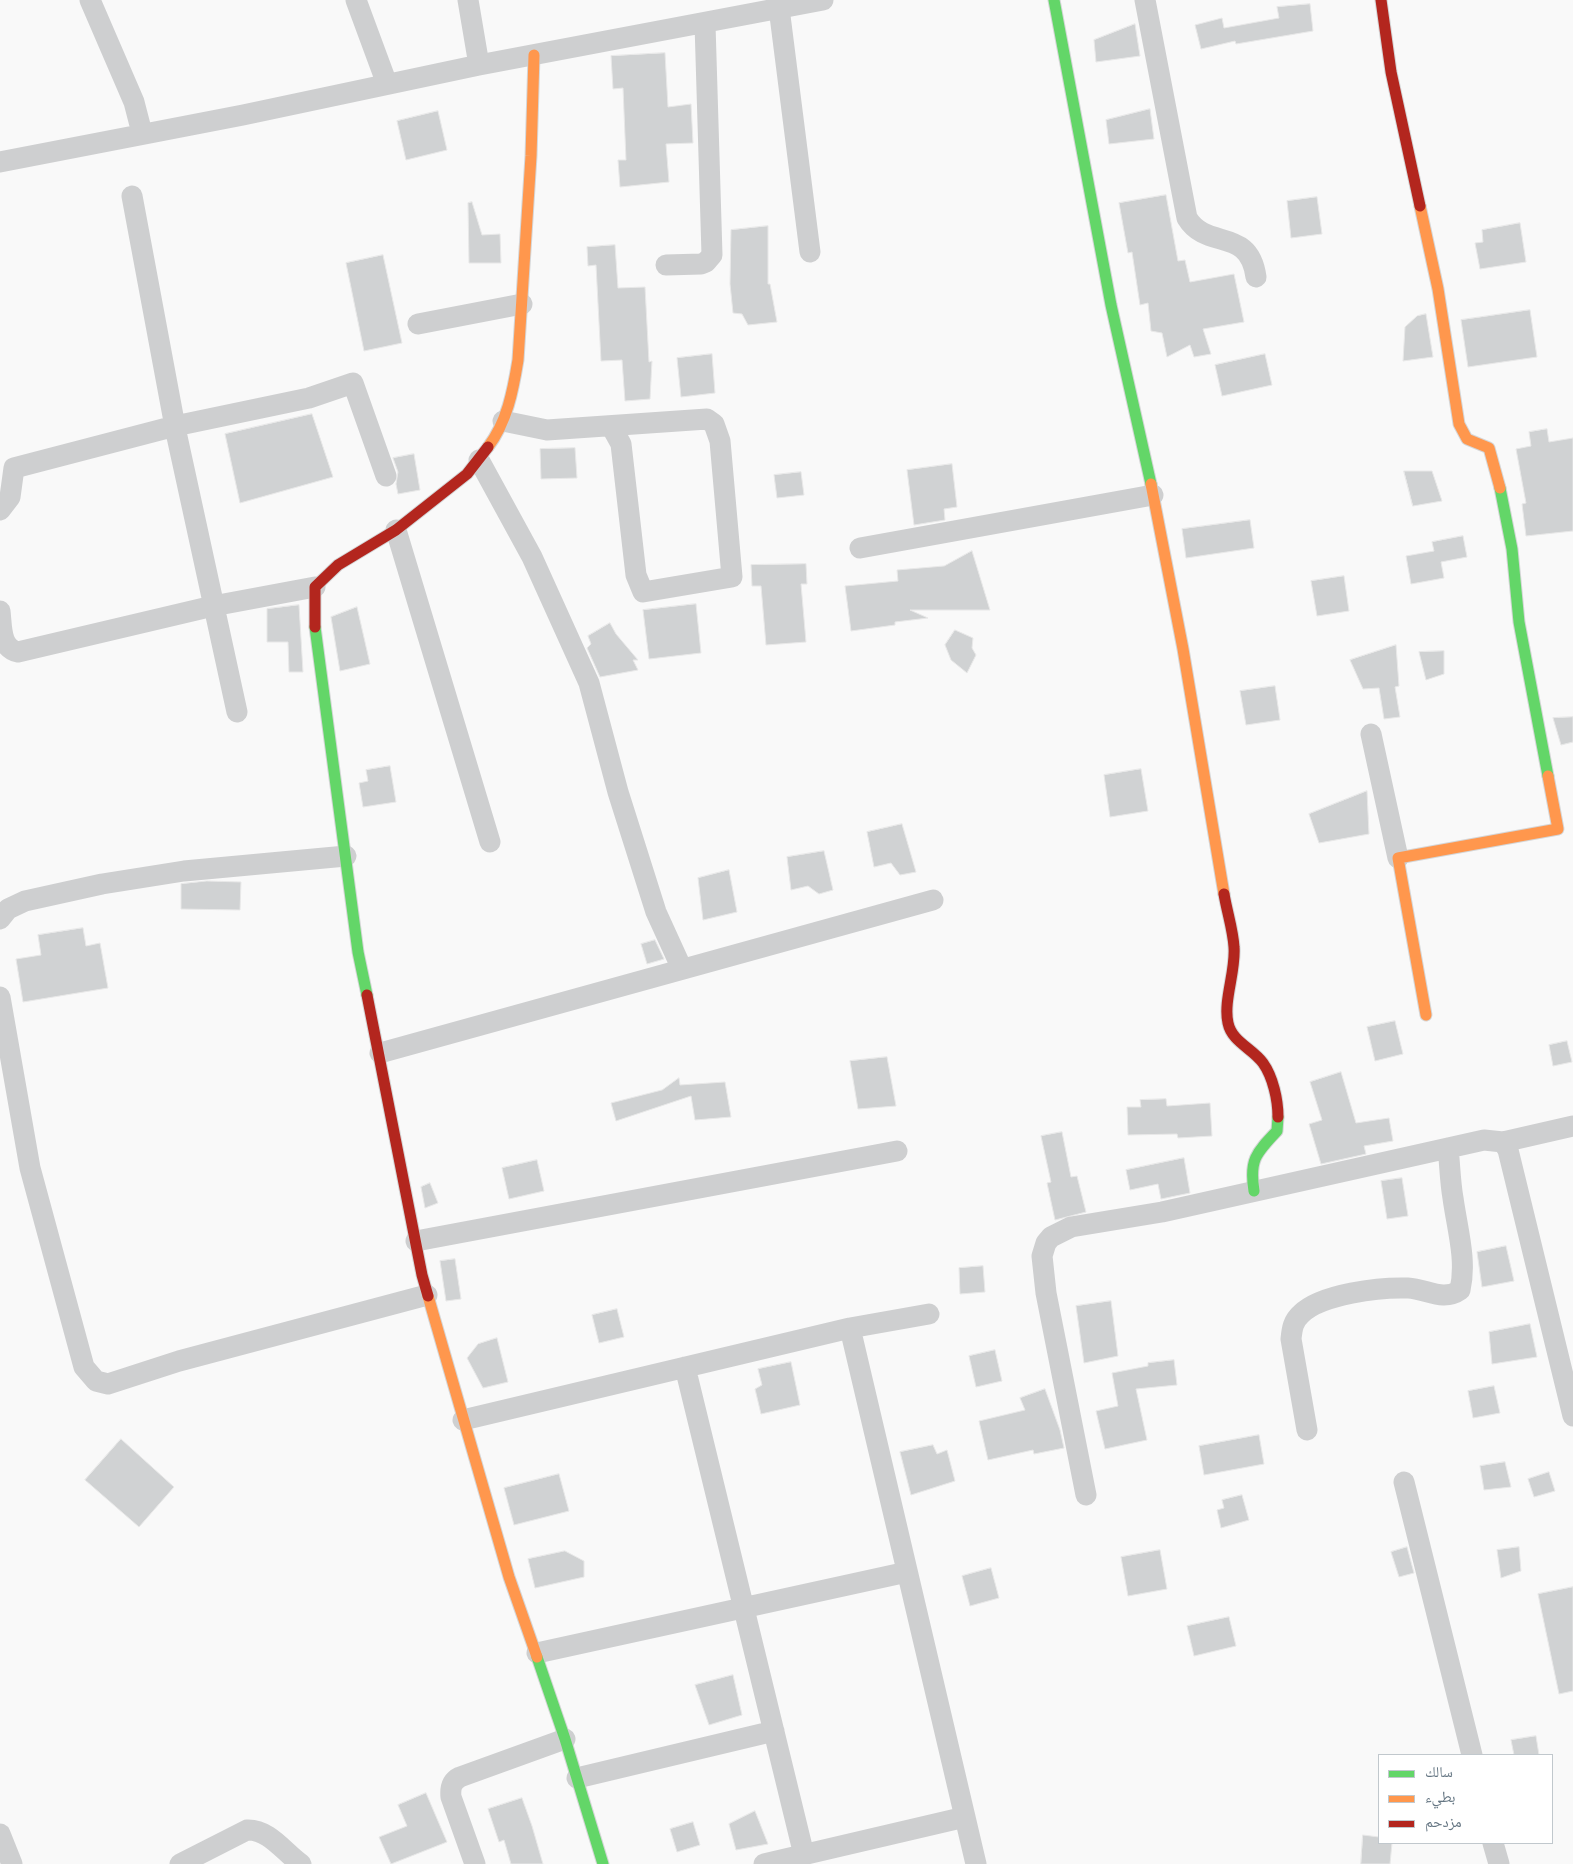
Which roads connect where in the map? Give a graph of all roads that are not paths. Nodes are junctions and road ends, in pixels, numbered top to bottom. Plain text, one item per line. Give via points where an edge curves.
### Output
1 (90, 0) edge
2 (356, 0) edge
3 (468, 0) edge
4 (823, 0) edge
5 (1054, 0) edge
6 (1145, 0) edge
7 (1381, 0) edge
8 (779, 4) edge
9 (705, 24) junction
10 (534, 55) junction
11 (479, 65) junction
12 (387, 84) junction
13 (142, 133) junction
14 (0, 162) edge
15 (132, 196) dead end
16 (810, 252) dead end
17 (666, 265) dead end
18 (1256, 277) dead end
19 (522, 304) junction
20 (418, 324) dead end
21 (503, 421) junction
22 (175, 426) junction
23 (611, 426) junction
24 (479, 460) junction
25 (386, 476) dead end
26 (1153, 496) junction
27 (0, 510) edge
28 (396, 530) junction
29 (860, 548) dead end
30 (315, 587) junction
31 (213, 606) junction
32 (0, 611) edge
33 (237, 712) dead end
34 (1371, 734) dead end
35 (490, 842) dead end
36 (346, 856) junction
37 (1398, 858) junction
38 (933, 900) dead end
39 (0, 920) edge
40 (682, 969) junction
41 (0, 997) edge
42 (1426, 1015) dead end
43 (380, 1054) junction
44 (1573, 1126) edge
45 (1502, 1142) junction
46 (1448, 1148) junction
47 (897, 1151) dead end
48 (1254, 1191) junction
49 (416, 1242) junction
50 (427, 1295) junction
51 (929, 1314) dead end
52 (850, 1328) junction
53 (685, 1367) junction
54 (1573, 1416) edge
55 (463, 1420) junction
56 (1307, 1430) dead end
57 (1404, 1482) dead end
58 (1086, 1495) dead end
59 (907, 1572) junction
60 (744, 1606) junction
61 (537, 1653) junction
62 (774, 1731) junction
63 (565, 1739) junction
64 (1472, 1754) edge
65 (577, 1778) junction
66 (965, 1817) junction
67 (0, 1834) edge
68 (1493, 1844) edge
69 (804, 1855) junction
70 (12, 1864) edge
71 (180, 1864) edge
72 (301, 1864) edge
73 (474, 1864) edge
74 (602, 1864) edge
75 (764, 1864) edge
76 (976, 1864) edge
77 (1499, 1864) edge

1 - 13 street via 134,102
2 - 12 street
3 - 11 street
4 - 8 street
5 - 26 street via 1111,305
6 - 18 street via 1187,218 1196,230 1242,247 1252,259
7 - 37 street via 1393,81 1438,289 1459,424 1465,438 1472,444 1489,448 1495,465 1514,560 1520,622 1558,829
8 - 9 street
8 - 16 street
9 - 10 street
9 - 17 street via 712,255 701,264
10 - 11 street
10 - 19 street
11 - 12 street
12 - 13 street
13 - 14 street
15 - 22 street
19 - 20 street
19 - 21 street via 513,392
21 - 23 street via 547,430
21 - 24 street via 498,434
22 - 25 street via 309,398 353,383
22 - 27 street via 14,468 10,497
22 - 31 street
23 - 23 street via 707,419 714,424 720,441 732,577 643,592 636,575 621,444
24 - 28 street
24 - 40 street via 532,557 589,683 618,792 656,912
26 - 29 street
26 - 48 street via 1234,947 1228,1023 1238,1041 1262,1063 1278,1105 1277,1131 1253,1163
28 - 30 street via 338,565
28 - 35 street
30 - 31 street
30 - 36 street via 315,634
31 - 32 street via 18,652 10,650 4,643
31 - 33 street
34 - 37 street
36 - 39 street via 184,871 102,884 25,901 8,908
36 - 43 street via 358,952
37 - 42 street
38 - 40 street
40 - 43 street
41 - 50 street via 30,1168 84,1367 96,1381 108,1384 179,1361
43 - 49 street
44 - 45 street
45 - 46 street via 1484,1140
45 - 54 street via 1508,1150
46 - 48 street
46 - 56 street via 1462,1259 1460,1290 1444,1296 1409,1288 1362,1292 1314,1305 1301,1314 1293,1324 1291,1339
47 - 49 street
48 - 58 street via 1162,1212 1070,1227 1046,1243 1042,1256 1046,1292
49 - 50 street
50 - 55 street
51 - 52 street
52 - 53 street
52 - 59 street
53 - 55 street
53 - 60 street
55 - 61 street via 509,1576
57 - 64 street
59 - 60 street
59 - 66 street
60 - 61 street
60 - 62 street
61 - 63 street
62 - 65 street
62 - 69 street
63 - 65 street
63 - 73 street via 460,1777 453,1783 451,1797
65 - 74 street
66 - 69 street
66 - 76 street
67 - 70 street
68 - 77 street
69 - 75 street
71 - 72 street via 247,1830 254,1830 274,1840

